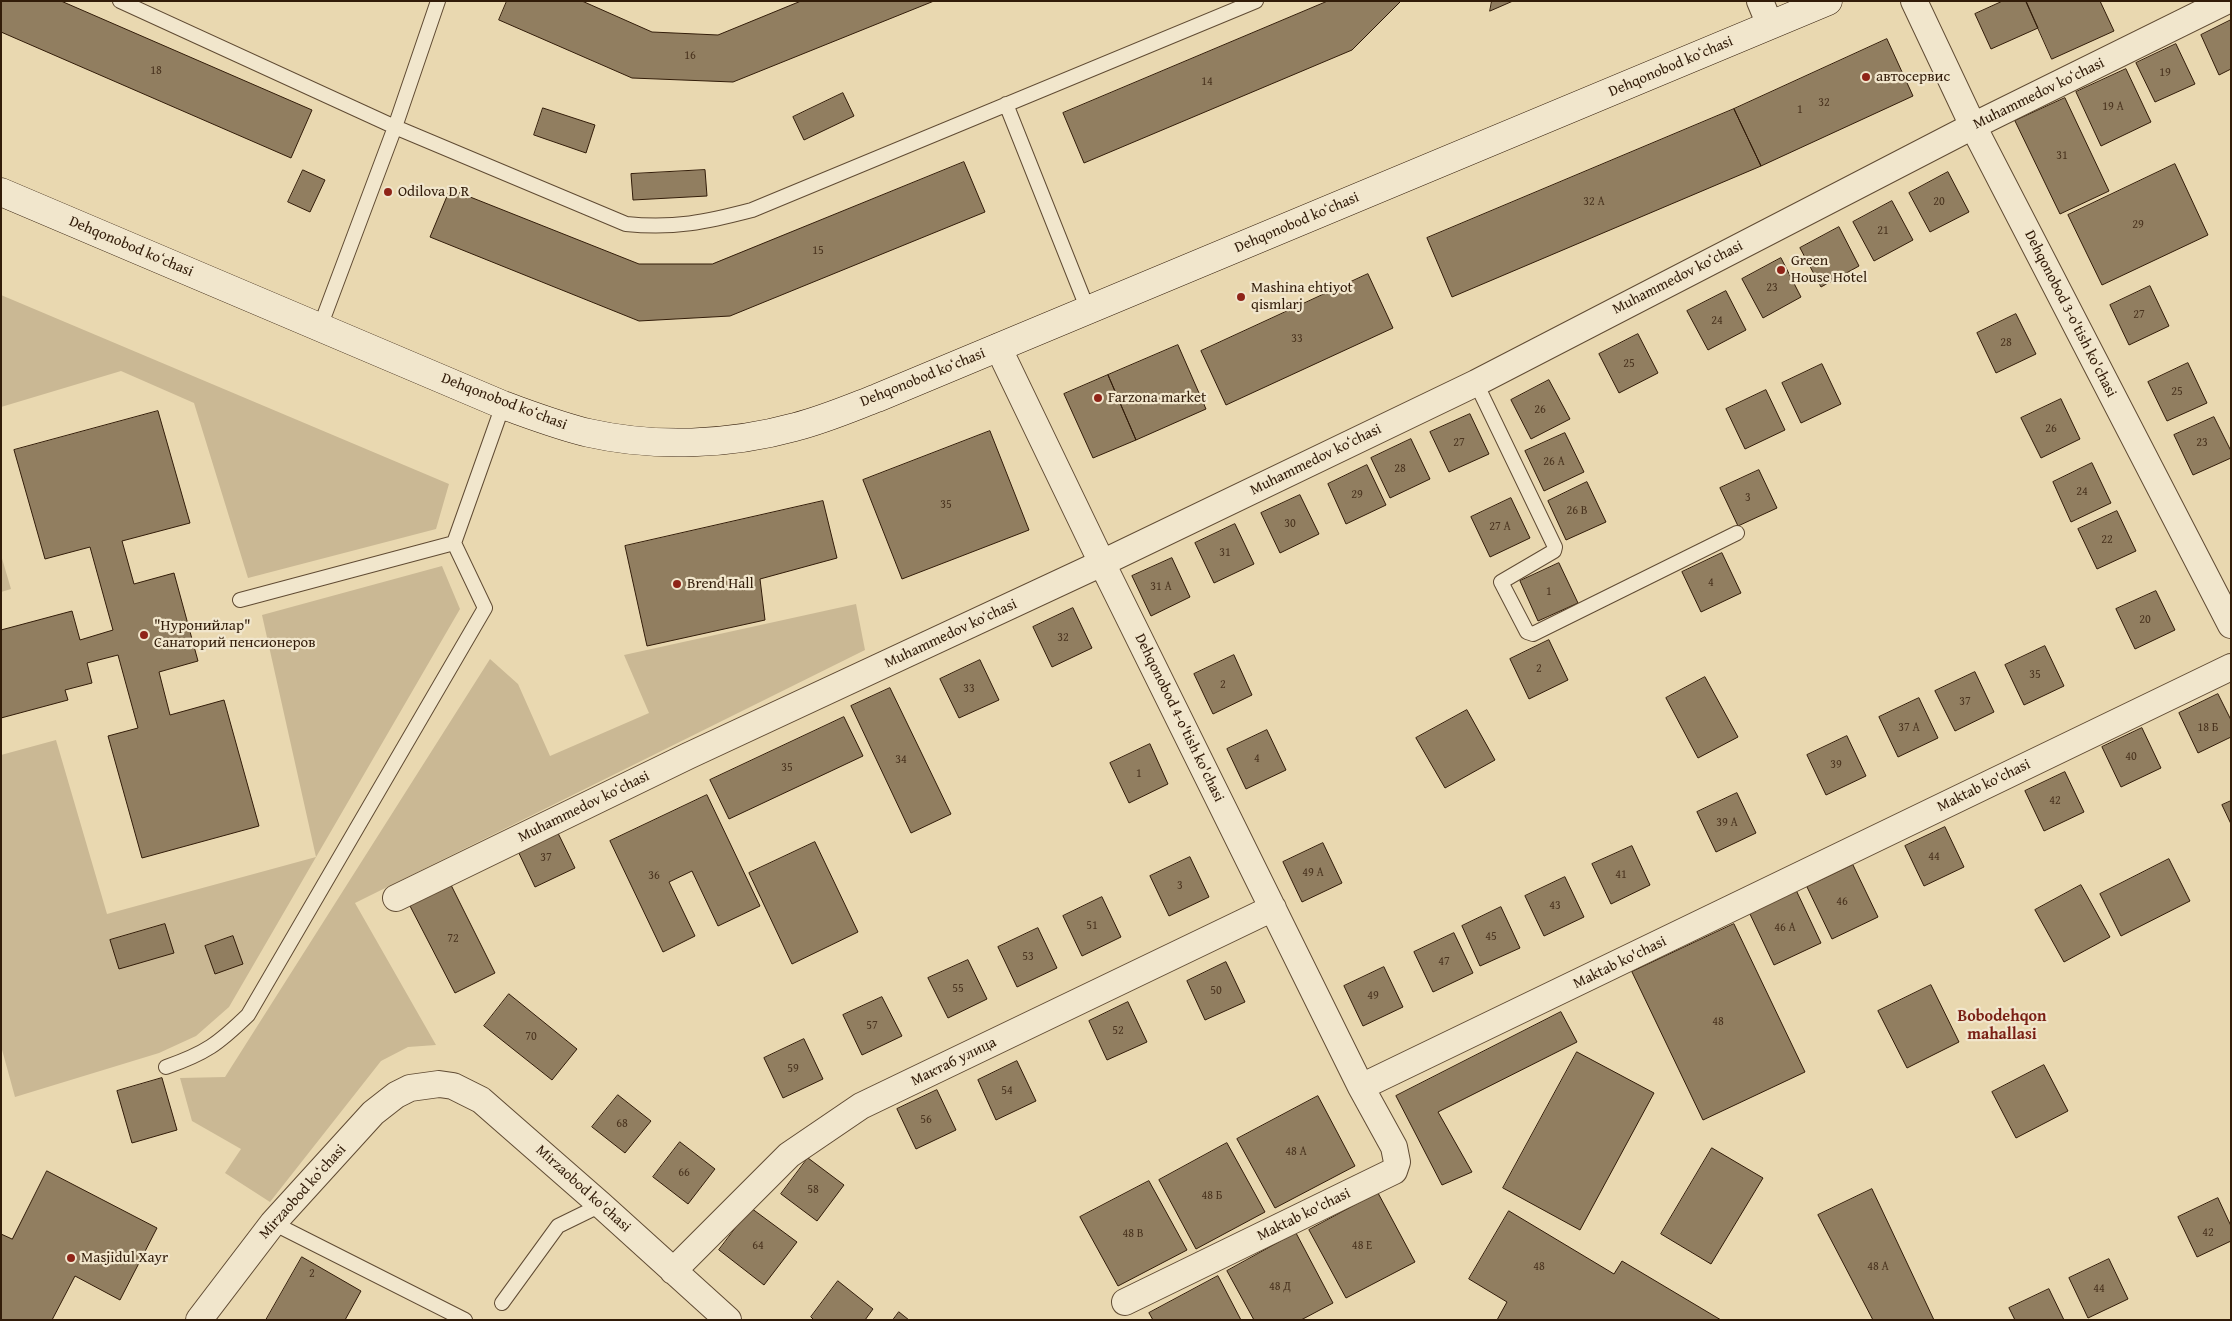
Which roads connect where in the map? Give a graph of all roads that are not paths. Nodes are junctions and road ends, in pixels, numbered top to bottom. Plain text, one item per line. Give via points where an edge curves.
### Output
1 (120, 1) edge
2 (438, 1) edge
3 (1256, 1) edge
4 (1828, 1) edge
5 (1914, 1) edge
6 (2226, 1) edge
7 (1765, 13) edge
8 (1006, 104) junction
9 (1973, 126) junction
10 (395, 127) junction
11 (1, 192) edge
12 (1088, 310) junction
13 (320, 327) junction
14 (998, 347) junction
15 (1476, 383) junction
16 (503, 405) junction
17 (1737, 532) dead end
18 (454, 543) junction
19 (1102, 563) junction
20 (240, 600) dead end
21 (2231, 625) edge
22 (2231, 667) edge
23 (396, 898) dead end
24 (1273, 908) junction
25 (166, 1067) dead end
26 (424, 1084) joint
27 (1361, 1087) junction
28 (601, 1205) junction
29 (273, 1223) junction
30 (673, 1271) junction
31 (1125, 1302) dead end
32 (502, 1303) dead end
33 (720, 1317) edge
34 (199, 1320) edge
35 (465, 1320) edge

1 - 10 lane
2 - 10 lane
3 - 8 lane
4 - 7 main road, Dehqonobod koʻchasi
5 - 9 street, Dehqonobod 3-o'tish ko'chasi
6 - 9 street, Muhammedov koʻchasi
7 - 12 main road, Dehqonobod koʻchasi
8 - 10 lane via 752,210 676,226 626,224
8 - 12 lane
9 - 15 street, Muhammedov koʻchasi
9 - 21 street, Dehqonobod 3-o'tish ko'chasi
10 - 13 lane
11 - 13 main road, Dehqonobod koʻchasi
12 - 14 main road, Dehqonobod koʻchasi
13 - 16 main road, Dehqonobod koʻchasi
14 - 16 main road, Dehqonobod koʻchasi via 840,412 796,427 727,440 632,440 556,424
14 - 19 street, Dehqonobod 4-o'tish ko'chasi
15 - 17 lane via 1555,547 1554,551 1502,582 1527,632 1533,634
15 - 19 street, Muhammedov koʻchasi
16 - 18 lane
18 - 20 lane
18 - 25 lane via 485,608 248,1015 218,1043 196,1056
19 - 23 street, Muhammedov koʻchasi via 688,756
19 - 24 street, Dehqonobod 4-o'tish ko'chasi
22 - 27 street, Maktab ko'chasi
24 - 27 street, Dehqonobod 4-o'tish ko'chasi
24 - 30 street, Мактаб улица via 861,1106 789,1155
26 - 28 street, Mirzaobod ko'chasi via 454,1086 481,1100
26 - 29 street, Mirzaobod koʻchasi via 384,1103
27 - 31 street, Maktab ko'chasi via 1394,1147 1398,1162 1394,1171
28 - 30 street, Mirzaobod ko'chasi
28 - 32 lane via 558,1226
29 - 34 street, Mirzaobod koʻchasi
29 - 35 lane
30 - 33 street, Mirzaobod ko'chasi

